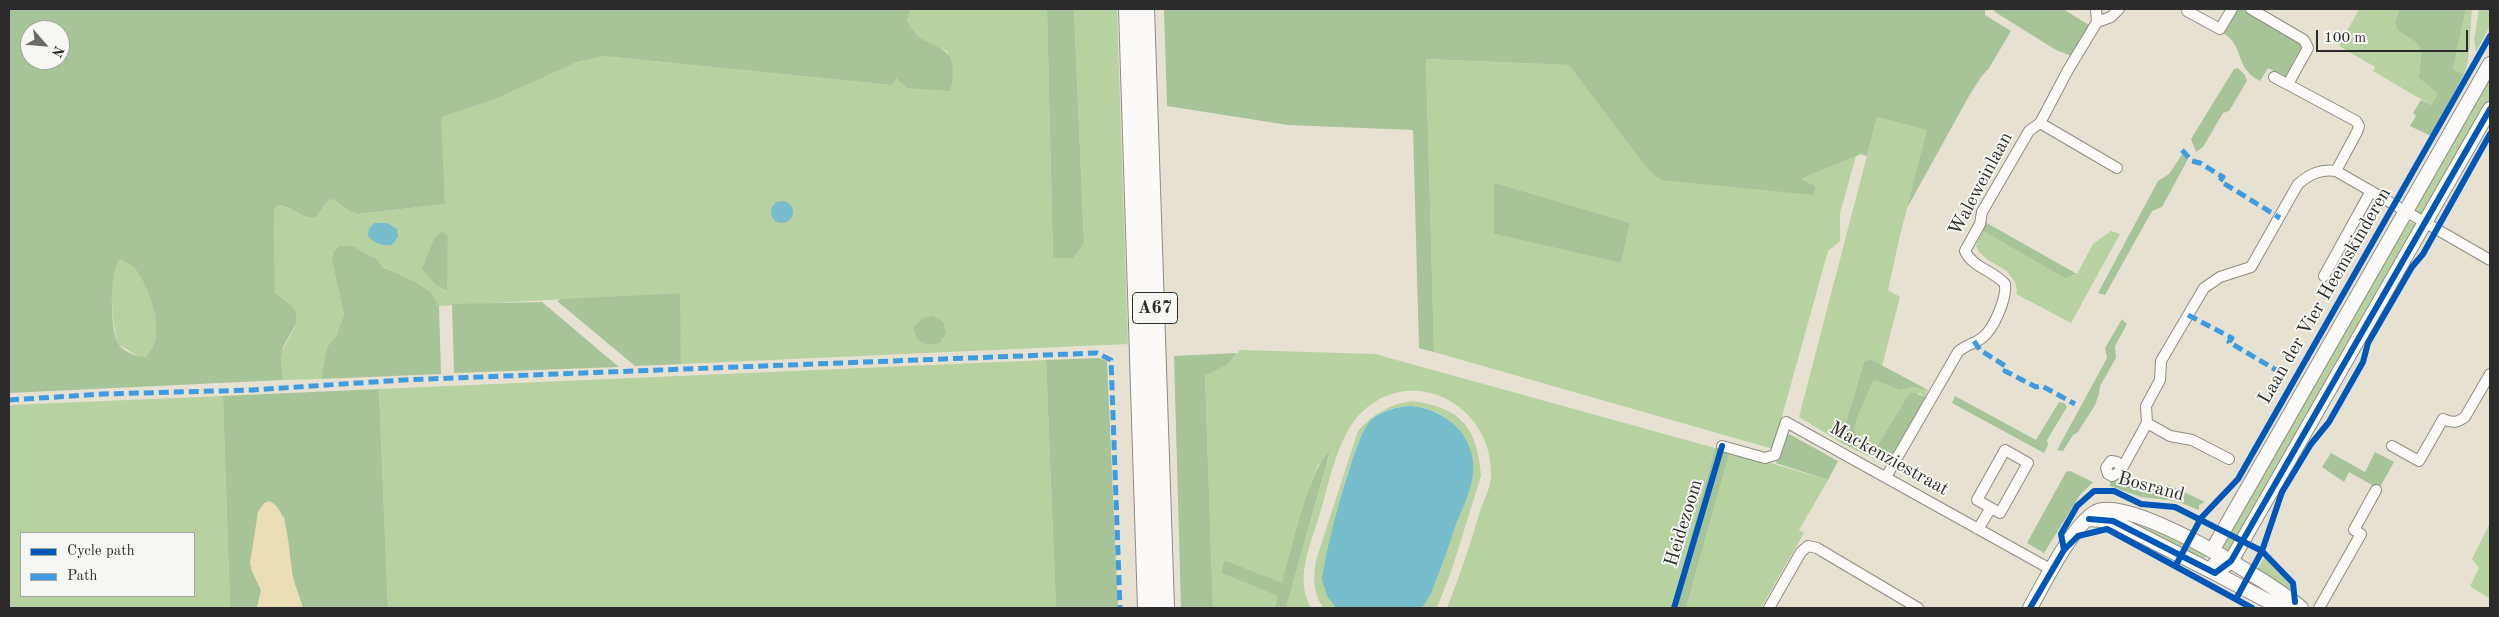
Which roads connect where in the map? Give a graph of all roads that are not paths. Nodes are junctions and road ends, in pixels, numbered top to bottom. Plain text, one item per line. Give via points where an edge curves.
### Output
1 (1128, 9) edge
2 (1145, 9) edge
3 (2096, 9) edge
4 (2119, 9) edge
5 (2188, 9) edge
6 (2232, 9) edge
7 (2251, 9) edge
8 (2097, 22) junction
9 (2490, 64) edge
10 (2274, 77) dead end
11 (2288, 84) junction
12 (2490, 109) edge
13 (2040, 123) junction
14 (2117, 168) dead end
15 (2336, 171) junction
16 (2371, 191) junction
17 (2406, 212) junction
18 (2426, 223) junction
19 (2490, 260) edge
20 (2324, 276) dead end
21 (2490, 374) edge
22 (2147, 423) junction
23 (1722, 446) dead end
24 (2392, 446) dead end
25 (2230, 459) dead end
26 (2120, 468) dead end
27 (1886, 477) junction
28 (2376, 490) dead end
29 (1991, 508) junction
30 (2089, 519) junction
31 (1978, 529) junction
32 (2213, 549) junction
33 (2231, 561) junction
34 (2052, 570) junction
35 (2215, 573) junction
36 (1147, 608) edge
37 (1165, 608) edge
38 (1769, 608) edge
39 (1918, 608) edge
40 (2030, 608) edge
41 (2281, 608) edge
42 (2301, 608) edge
43 (2319, 608) edge

1 - 36 highway, A67
2 - 37 highway, A67
3 - 8 street
4 - 8 street, Waleweinlaan via 2111,17
5 - 6 street via 2220,29
7 - 11 street via 2304,40 2308,48
8 - 13 street, Waleweinlaan
9 - 17 street, Laan der Vier Heemskinderen
10 - 11 street
11 - 15 street via 2356,121 2359,126
12 - 18 street
13 - 14 street, Waleweinlaan
13 - 27 street, Waleweinlaan via 2029,131 1982,212 1980,224 1965,251 1969,259 1999,276 2005,284 2005,301 1982,338 1965,345 1958,352
15 - 16 street
15 - 22 street via 2310,174 2298,184 2251,268 2220,277 2204,288 2162,361 2160,380 2146,406
16 - 17 street
16 - 20 street
17 - 18 street
17 - 32 street, Laan der Vier Heemskinderen
18 - 19 street
18 - 33 street
21 - 24 street via 2466,417 2459,422 2443,420 2419,461
22 - 25 street via 2170,436 2192,440
22 - 26 street
23 - 27 street, Mackenziestraat via 1765,458 1774,455 1786,422
27 - 31 street, Mackenziestraat
28 - 43 street via 2354,530 2361,534
29 - 29 street via 2000,513 2028,463 2005,450 1977,500
29 - 31 street
30 - 32 street, Bosrand via 2095,512 2106,509 2136,516
30 - 34 street, Bosrand via 2076,531
30 - 35 street via 2113,521
31 - 34 street, Mackenziestraat
32 - 33 street, Bosrand
32 - 35 street
33 - 35 street
33 - 42 street, Bosrand
34 - 40 street, Bosrand
35 - 41 street
38 - 39 street via 1801,552 1808,546 1817,548

